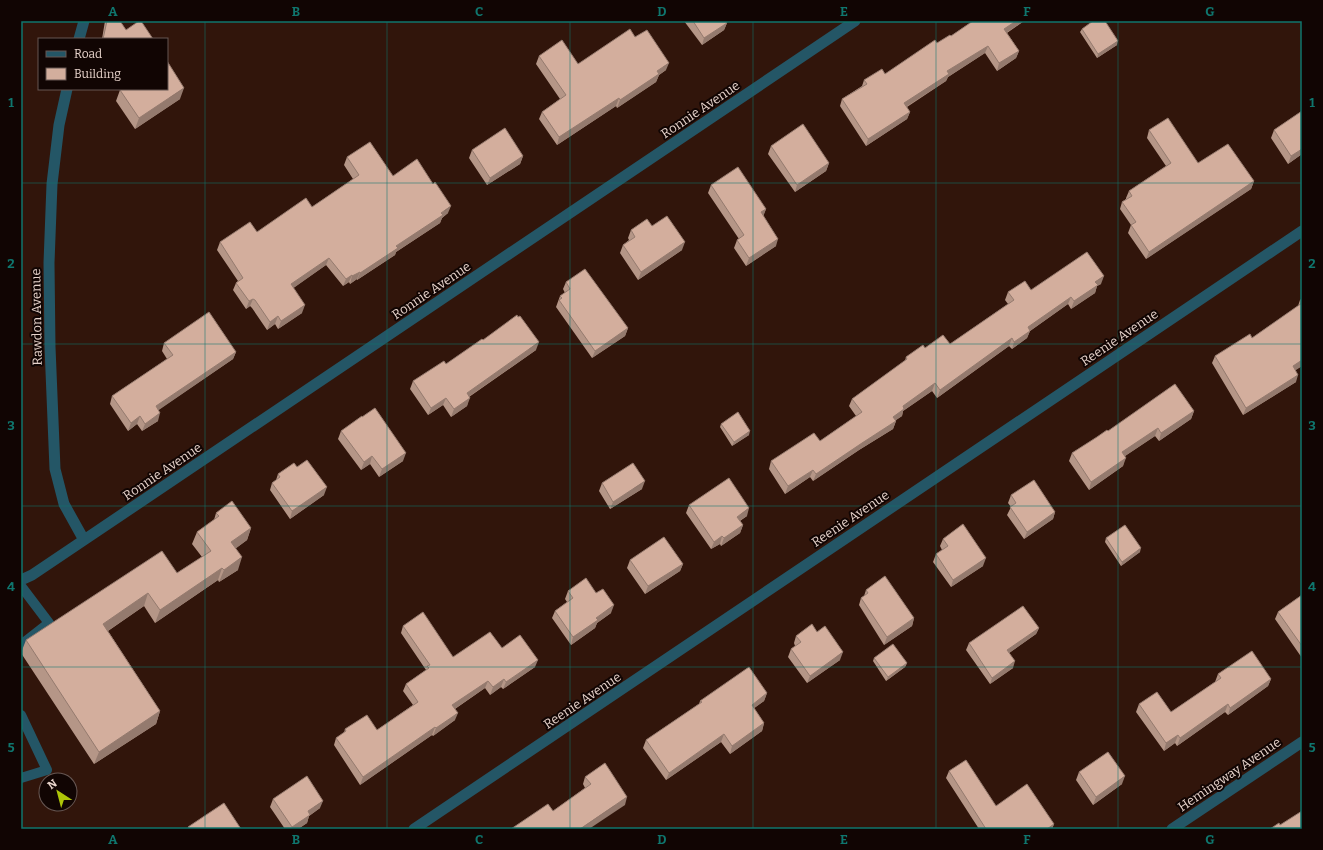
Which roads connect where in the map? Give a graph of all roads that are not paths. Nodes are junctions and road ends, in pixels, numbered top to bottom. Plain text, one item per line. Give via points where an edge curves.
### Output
1 (84, 21) edge
2 (855, 21) edge
3 (79, 38) edge
4 (67, 90) edge
5 (1302, 231) edge
6 (84, 540) junction
7 (21, 580) edge
8 (21, 586) edge
9 (21, 645) edge
10 (21, 715) edge
11 (1302, 742) edge
12 (21, 778) edge
13 (414, 829) edge
14 (1172, 829) edge

1 - 3 street
2 - 6 street, Ronnie Avenue
4 - 6 street, Rawdon Avenue via 59,125 52,184 49,263 50,347 55,468 64,504
5 - 13 street, Reenie Avenue
6 - 7 street, Ronnie Avenue
8 - 9 lane via 49,623
10 - 12 lane via 47,770
11 - 14 street, Hemingway Avenue

